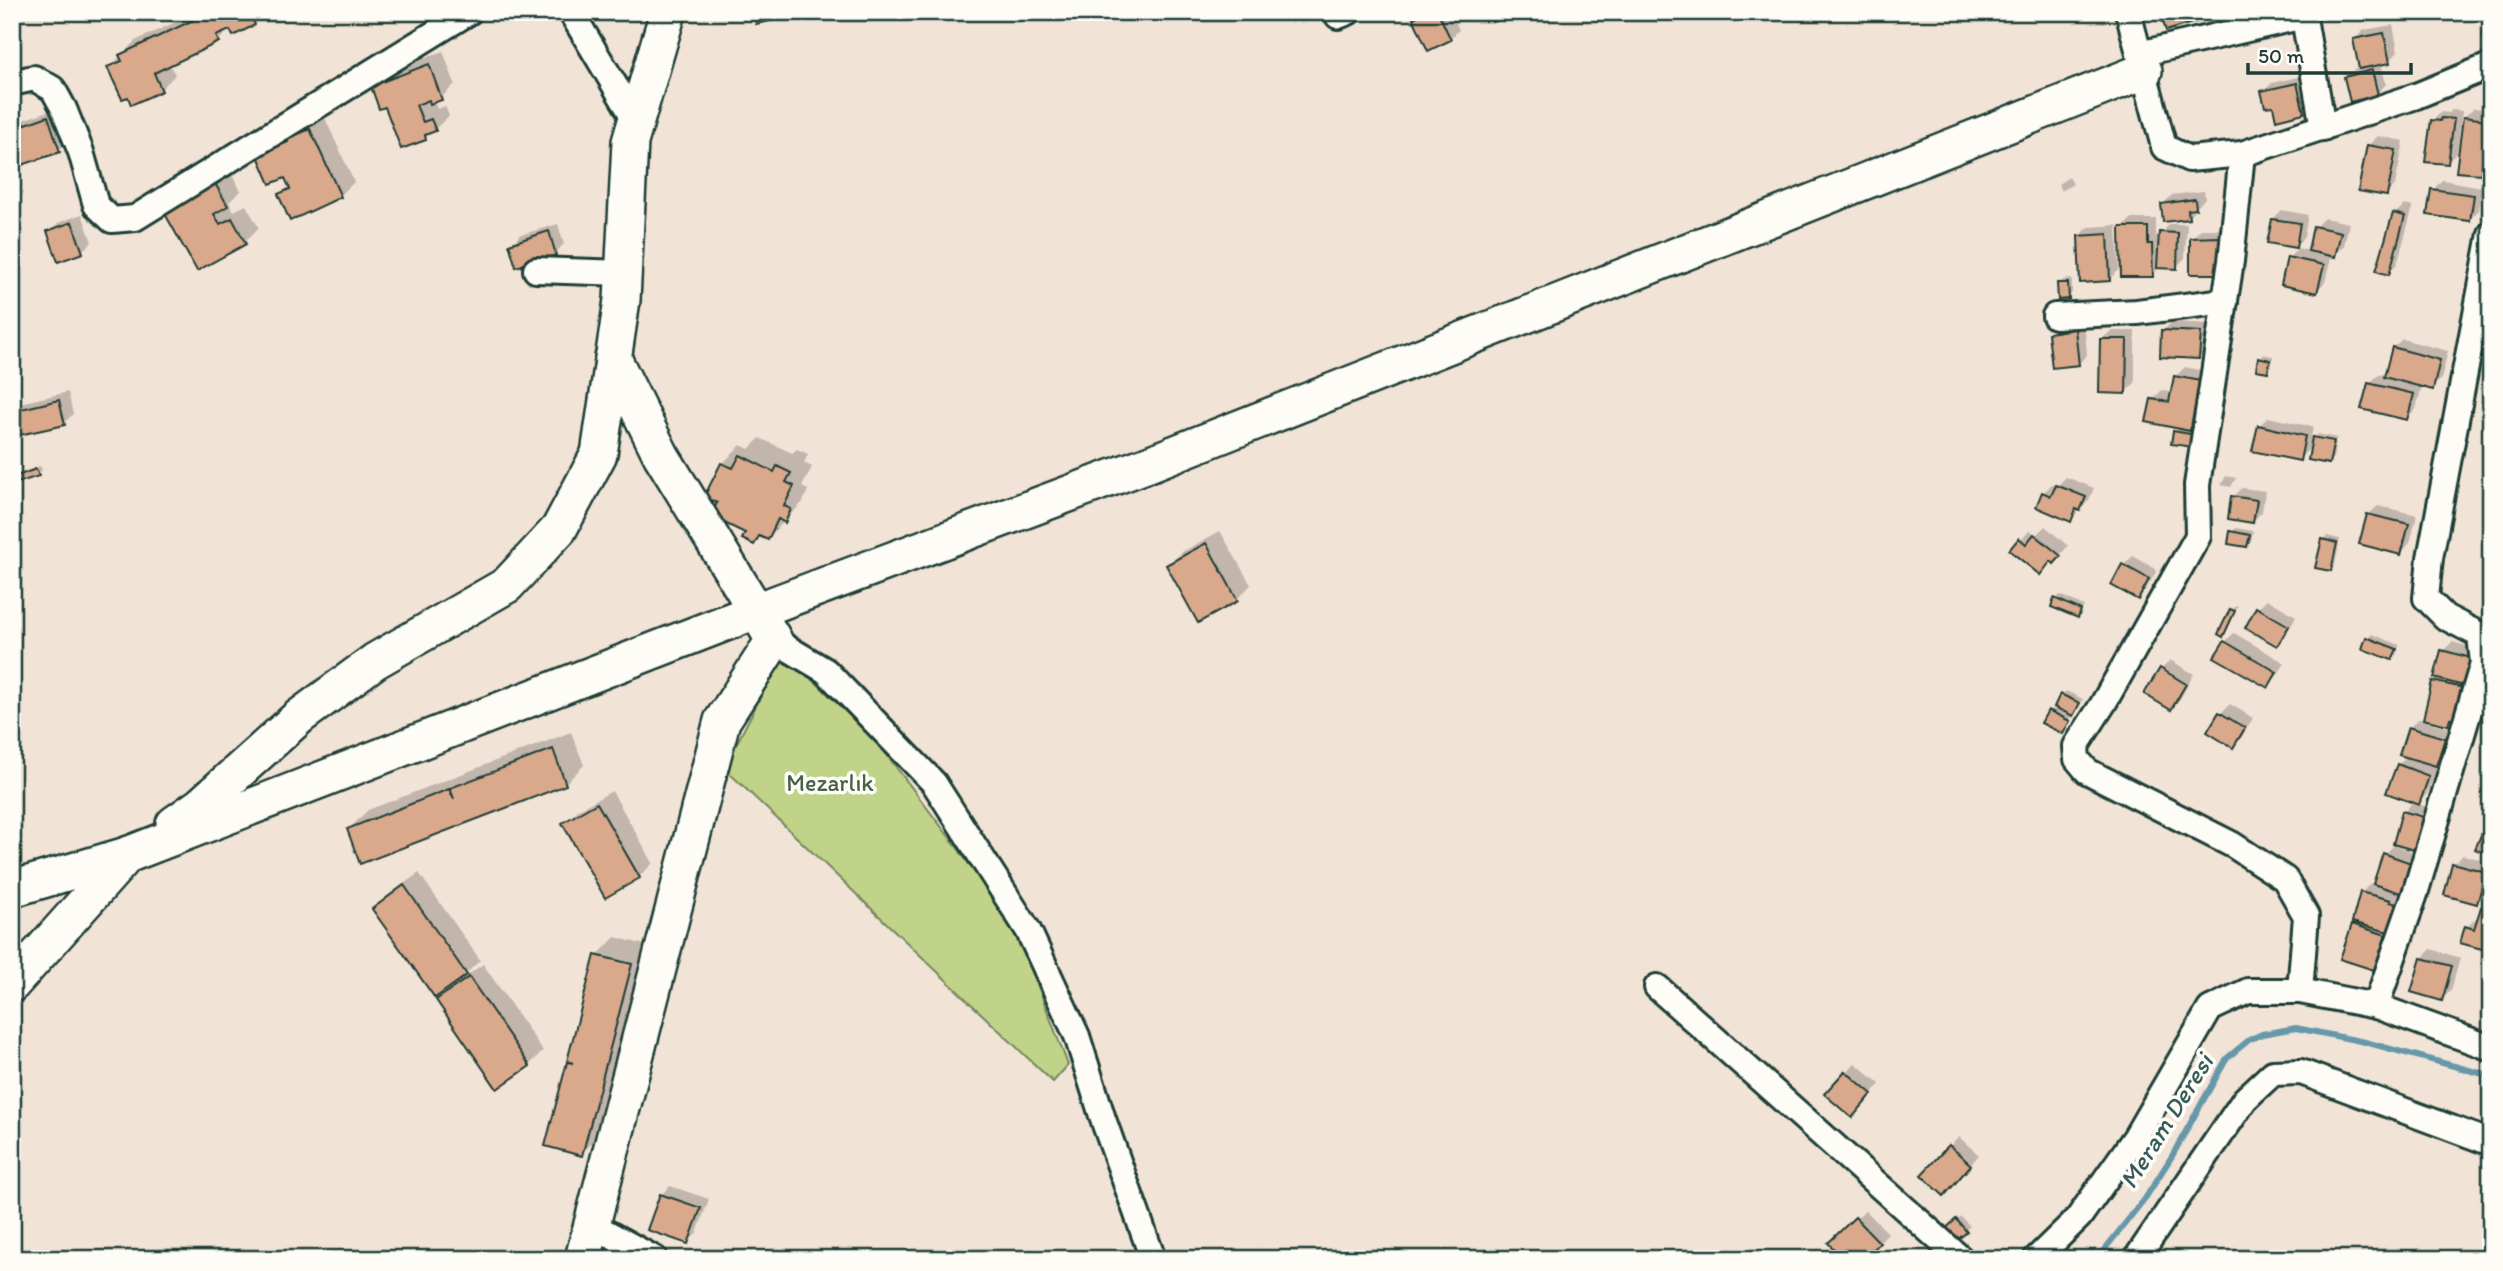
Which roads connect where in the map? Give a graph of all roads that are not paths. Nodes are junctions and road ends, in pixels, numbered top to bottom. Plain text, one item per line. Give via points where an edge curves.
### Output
1 (469, 12) edge
2 (571, 12) edge
3 (668, 12) edge
4 (2128, 12) edge
5 (2304, 14) edge
6 (2141, 63) junction
7 (2491, 70) edge
8 (12, 83) edge
9 (636, 121) junction
10 (2323, 128) junction
11 (2242, 155) junction
12 (2491, 234) edge
13 (536, 270) dead end
14 (624, 273) junction
15 (2225, 301) junction
16 (2055, 316) dead end
17 (614, 358) junction
18 (756, 611) junction
19 (774, 640) junction
20 (127, 855) junction
21 (12, 889) edge
22 (12, 984) edge
23 (1657, 987) dead end
24 (2300, 990) junction
25 (2376, 1006) junction
26 (2491, 1048) edge
27 (2491, 1143) edge
28 (591, 1224) junction
29 (583, 1259) edge
30 (655, 1259) edge
31 (1153, 1259) edge
32 (1961, 1259) edge
33 (2036, 1259) edge
34 (2136, 1259) edge

1 - 8 street via 135,218 111,220 96,205 81,152 53,89 34,78
2 - 9 street
3 - 9 street
4 - 6 street
5 - 6 street
5 - 10 street
6 - 11 street via 2164,147 2189,159
6 - 18 street via 1151,463
7 - 10 street via 2487,67
9 - 14 street via 630,142
10 - 11 street
11 - 15 street
12 - 25 street via 2426,597 2445,617 2480,635 2483,663 2415,894
13 - 14 street
14 - 17 street
15 - 16 street
15 - 24 street via 2197,485 2198,536 2076,746 2077,760 2087,771 2233,845 2285,879 2306,916
17 - 18 street via 661,455
17 - 20 street via 599,454 559,528 507,585 374,661 299,717 201,805
18 - 19 street
18 - 20 street
19 - 28 street via 722,721
19 - 31 street via 826,671 934,783 1028,930 1077,1036
20 - 21 street
20 - 22 street
23 - 32 street
24 - 25 street
24 - 33 street via 2248,991 2210,1009 2135,1138 2079,1217
25 - 26 street
27 - 34 street via 2301,1072 2273,1073 2245,1099
28 - 29 street
28 - 30 street

